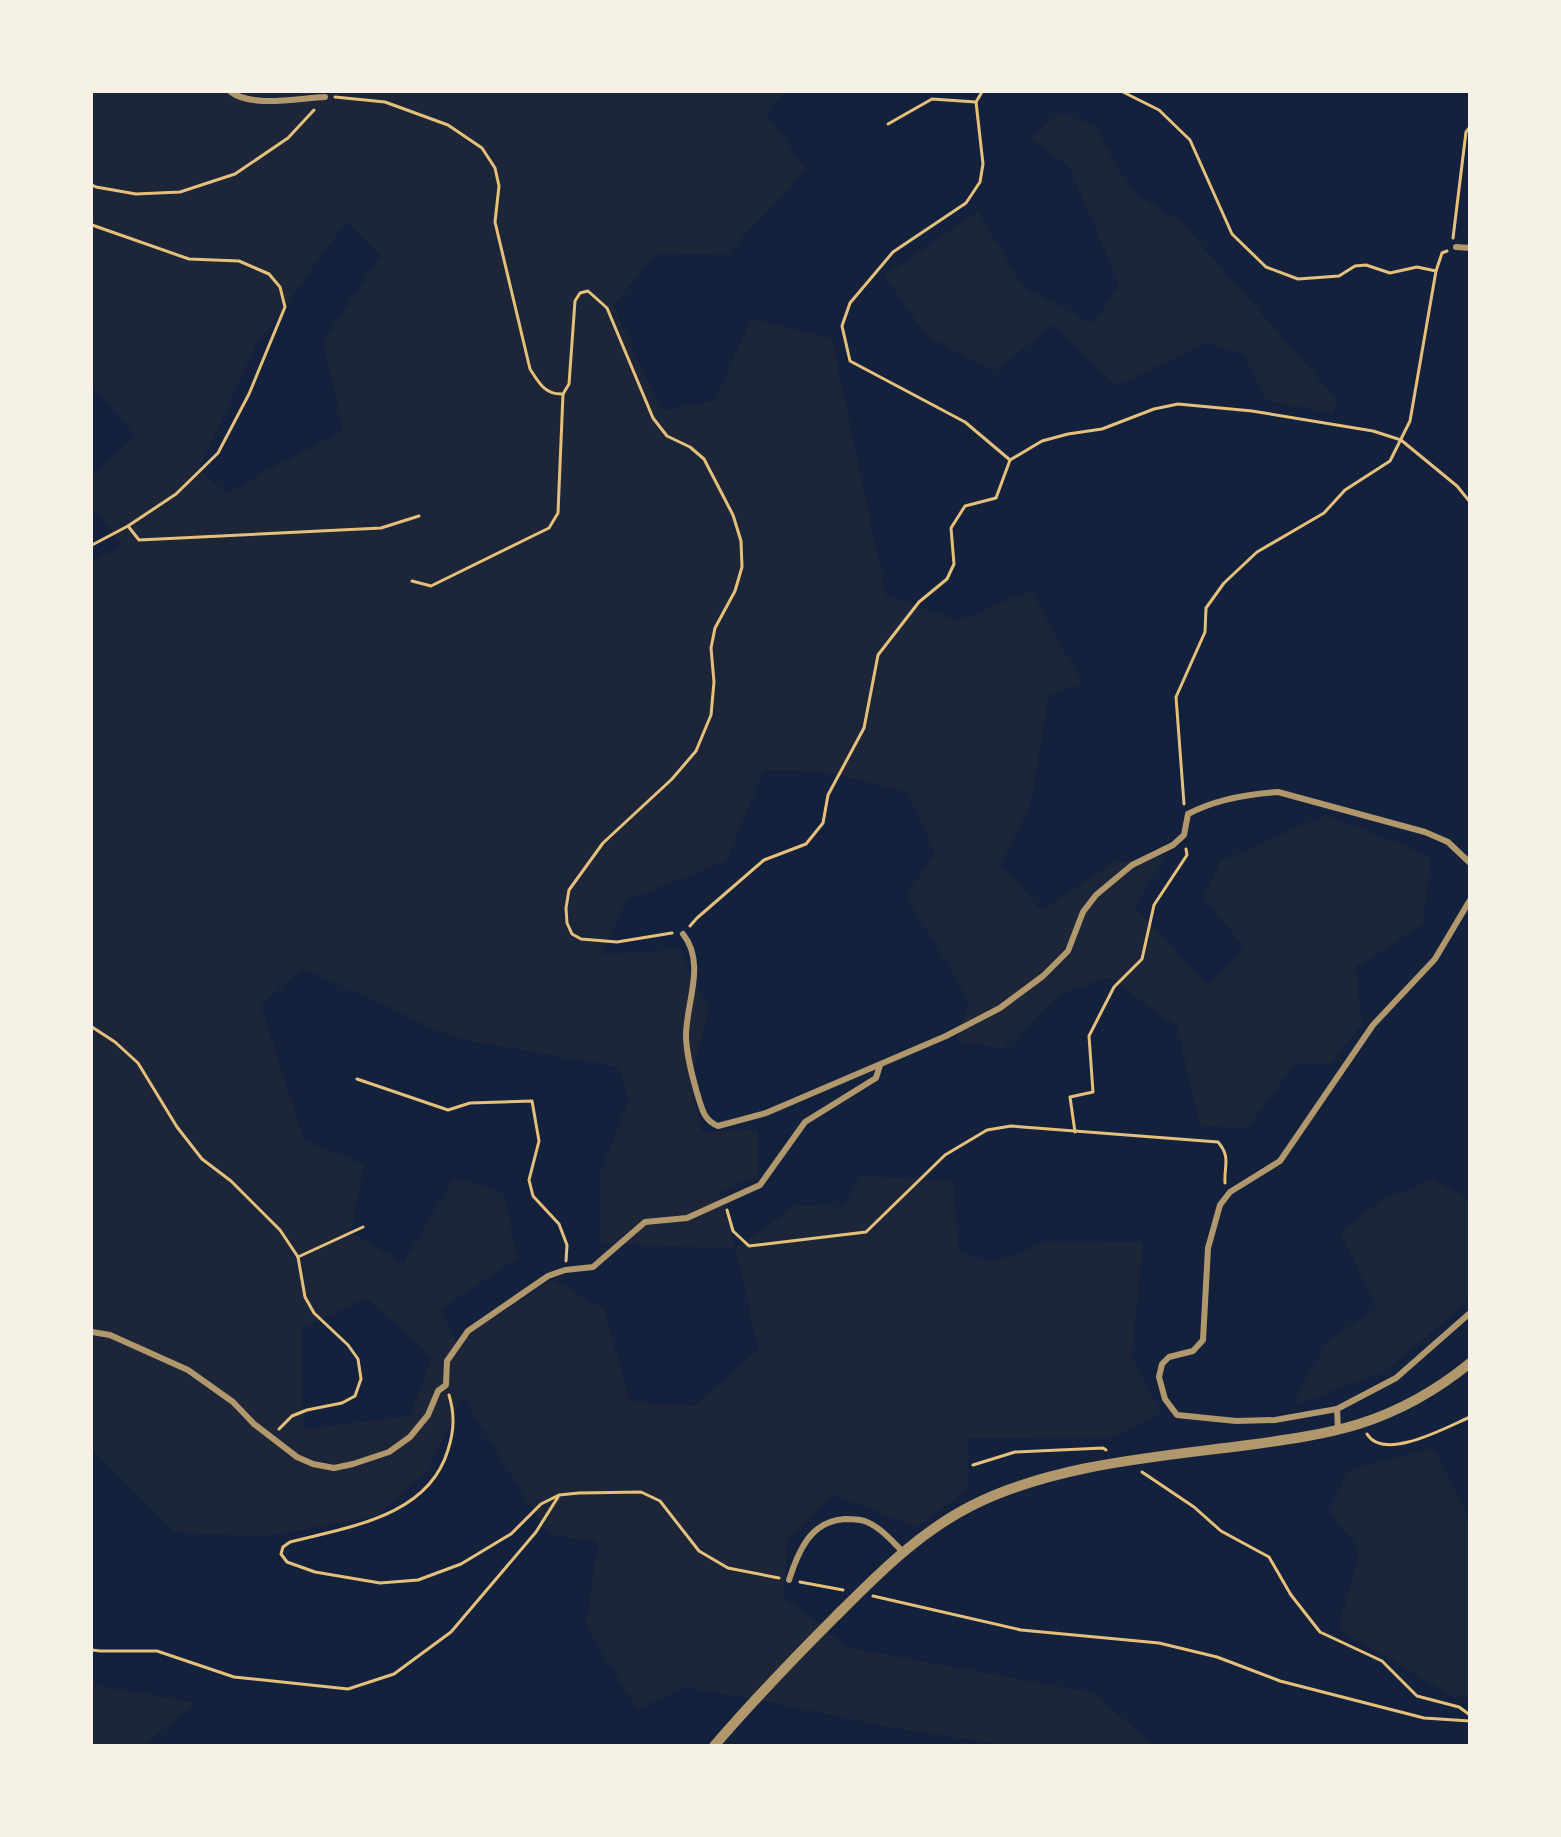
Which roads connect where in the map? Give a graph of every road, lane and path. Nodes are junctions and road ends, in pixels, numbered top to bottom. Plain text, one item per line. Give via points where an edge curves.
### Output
1 (231, 92) edge
2 (982, 92) edge
3 (1123, 92) edge
4 (325, 97) junction
5 (976, 102) junction
6 (888, 124) dead end
7 (1470, 127) edge
8 (92, 184) edge
9 (92, 225) edge
10 (1455, 247) junction
11 (1470, 248) edge
12 (1437, 271) junction
13 (562, 394) junction
14 (1401, 440) junction
15 (1010, 460) junction
16 (1470, 502) edge
17 (419, 516) dead end
18 (128, 526) junction
19 (92, 545) edge
20 (412, 581) dead end
21 (1188, 814) junction
22 (1184, 835) junction
23 (1470, 863) edge
24 (1470, 900) edge
25 (683, 934) junction
26 (92, 1027) edge
27 (880, 1065) junction
28 (357, 1079) dead end
29 (1075, 1132) junction
30 (1230, 1192) junction
31 (726, 1202) junction
32 (363, 1227) dead end
33 (298, 1257) junction
34 (565, 1270) junction
35 (1470, 1313) edge
36 (92, 1332) edge
37 (1470, 1363) edge
38 (446, 1385) junction
39 (1337, 1409) junction
40 (1470, 1417) edge
41 (1360, 1423) junction
42 (1338, 1430) junction
43 (274, 1438) junction
44 (1122, 1462) junction
45 (974, 1465) dead end
46 (559, 1496) junction
47 (903, 1552) junction
48 (789, 1580) junction
49 (843, 1590) dead end
50 (865, 1594) dead end
51 (92, 1650) edge
52 (1470, 1715) edge
53 (1470, 1721) edge
54 (714, 1746) edge

1 - 4 street via 258,101
2 - 5 path
3 - 12 path via 1159,110 1190,140 1232,234 1266,267 1298,279 1339,276 1355,266 1366,265 1390,273 1417,267
4 - 8 path via 288,138 235,174 180,192 136,194 96,188
4 - 13 path via 385,102 448,125 482,148 495,168 499,186 495,222 530,369 542,387
5 - 6 path via 932,99
5 - 15 path via 983,164 980,182 966,203 892,252 850,303 842,326 850,361 965,422
7 - 10 path via 1466,132 1453,236
9 - 18 path via 189,259 239,261 269,274 280,287 285,307 249,394 218,453 176,494
10 - 11 street
10 - 12 path via 1442,253
12 - 14 path via 1410,421
13 - 20 path via 558,513 549,528 431,586
13 - 25 path via 569,384 575,301 580,292 588,291 607,308 653,418 667,436 704,459 733,515 741,541 742,567 711,648 711,715 696,751 672,779 603,843 569,890 566,908 572,934 581,939 617,942 674,932
14 - 15 path via 1373,431 1252,411 1178,404 1102,429 1042,441
14 - 16 path via 1457,486
14 - 21 path via 1390,461 1345,490 1324,513 1257,552 1224,583 1206,608 1205,632 1176,698 1183,800
15 - 25 path via 996,498 965,506 951,528 954,564 947,579 919,602 878,655 864,728 828,795 823,823 806,844 764,860
17 - 18 path via 381,528 139,540
18 - 19 path
21 - 22 street
21 - 23 street via 1202,806 1278,792 1425,832 1448,842
22 - 27 street via 1173,845 1132,865 1096,895 1083,912 1068,951 1043,976 1000,1008
22 - 29 path via 1186,855 1154,905 1142,959 1114,987 1089,1036 1093,1092 1071,1097
24 - 30 street via 1435,959 1373,1025 1280,1161
25 - 27 street via 693,954 686,1037 690,1066 704,1115 711,1124 728,1125 766,1113
26 - 33 path via 138,1063 177,1127 202,1159 231,1181 280,1230
27 - 31 street via 876,1078 806,1122 760,1185
28 - 34 path via 448,1110 470,1103 531,1101 539,1141 529,1180 533,1196 559,1224 567,1245
29 - 30 path via 1218,1142 1225,1150 1224,1181
29 - 31 path via 1011,1126 987,1130 945,1155 866,1232 748,1246 733,1231
30 - 39 street via 1220,1205 1208,1248 1203,1340 1193,1351 1169,1357 1162,1364 1159,1377 1165,1399 1177,1415 1236,1421 1275,1420
31 - 34 street via 687,1218 645,1222 593,1267
32 - 33 path
33 - 43 path via 305,1298 358,1359 361,1379 355,1395 342,1403 292,1416
34 - 38 street via 548,1276 468,1332 447,1361
35 - 39 street via 1396,1378
36 - 43 street via 110,1335 188,1370 234,1402 254,1425
37 - 41 street via 1446,1382 1397,1409
38 - 43 street via 438,1391 428,1415 410,1437 389,1452 353,1464 334,1468 314,1464 297,1457
38 - 46 path via 453,1407 454,1431 445,1461 430,1483 396,1511 290,1542 281,1554 287,1562 315,1572 380,1583 418,1580 461,1564 511,1534 541,1504
39 - 42 street
40 - 41 path via 1418,1440 1385,1446 1370,1439
41 - 42 street
42 - 44 street
44 - 45 path via 1103,1448 1015,1452
44 - 47 street via 1055,1475 971,1506
44 - 52 path via 1194,1507 1221,1531 1269,1557 1291,1595 1320,1632 1382,1661 1418,1696 1459,1707
46 - 48 path via 579,1492 641,1492 660,1501 708,1557 728,1568
46 - 51 path via 536,1532 451,1632 394,1674 348,1689 234,1677 157,1651
47 - 48 street via 865,1520 839,1520 818,1528 808,1538 797,1555
47 - 54 street via 773,1680
48 - 49 path
50 - 53 path via 1021,1630 1159,1643 1217,1657 1280,1681 1424,1718

